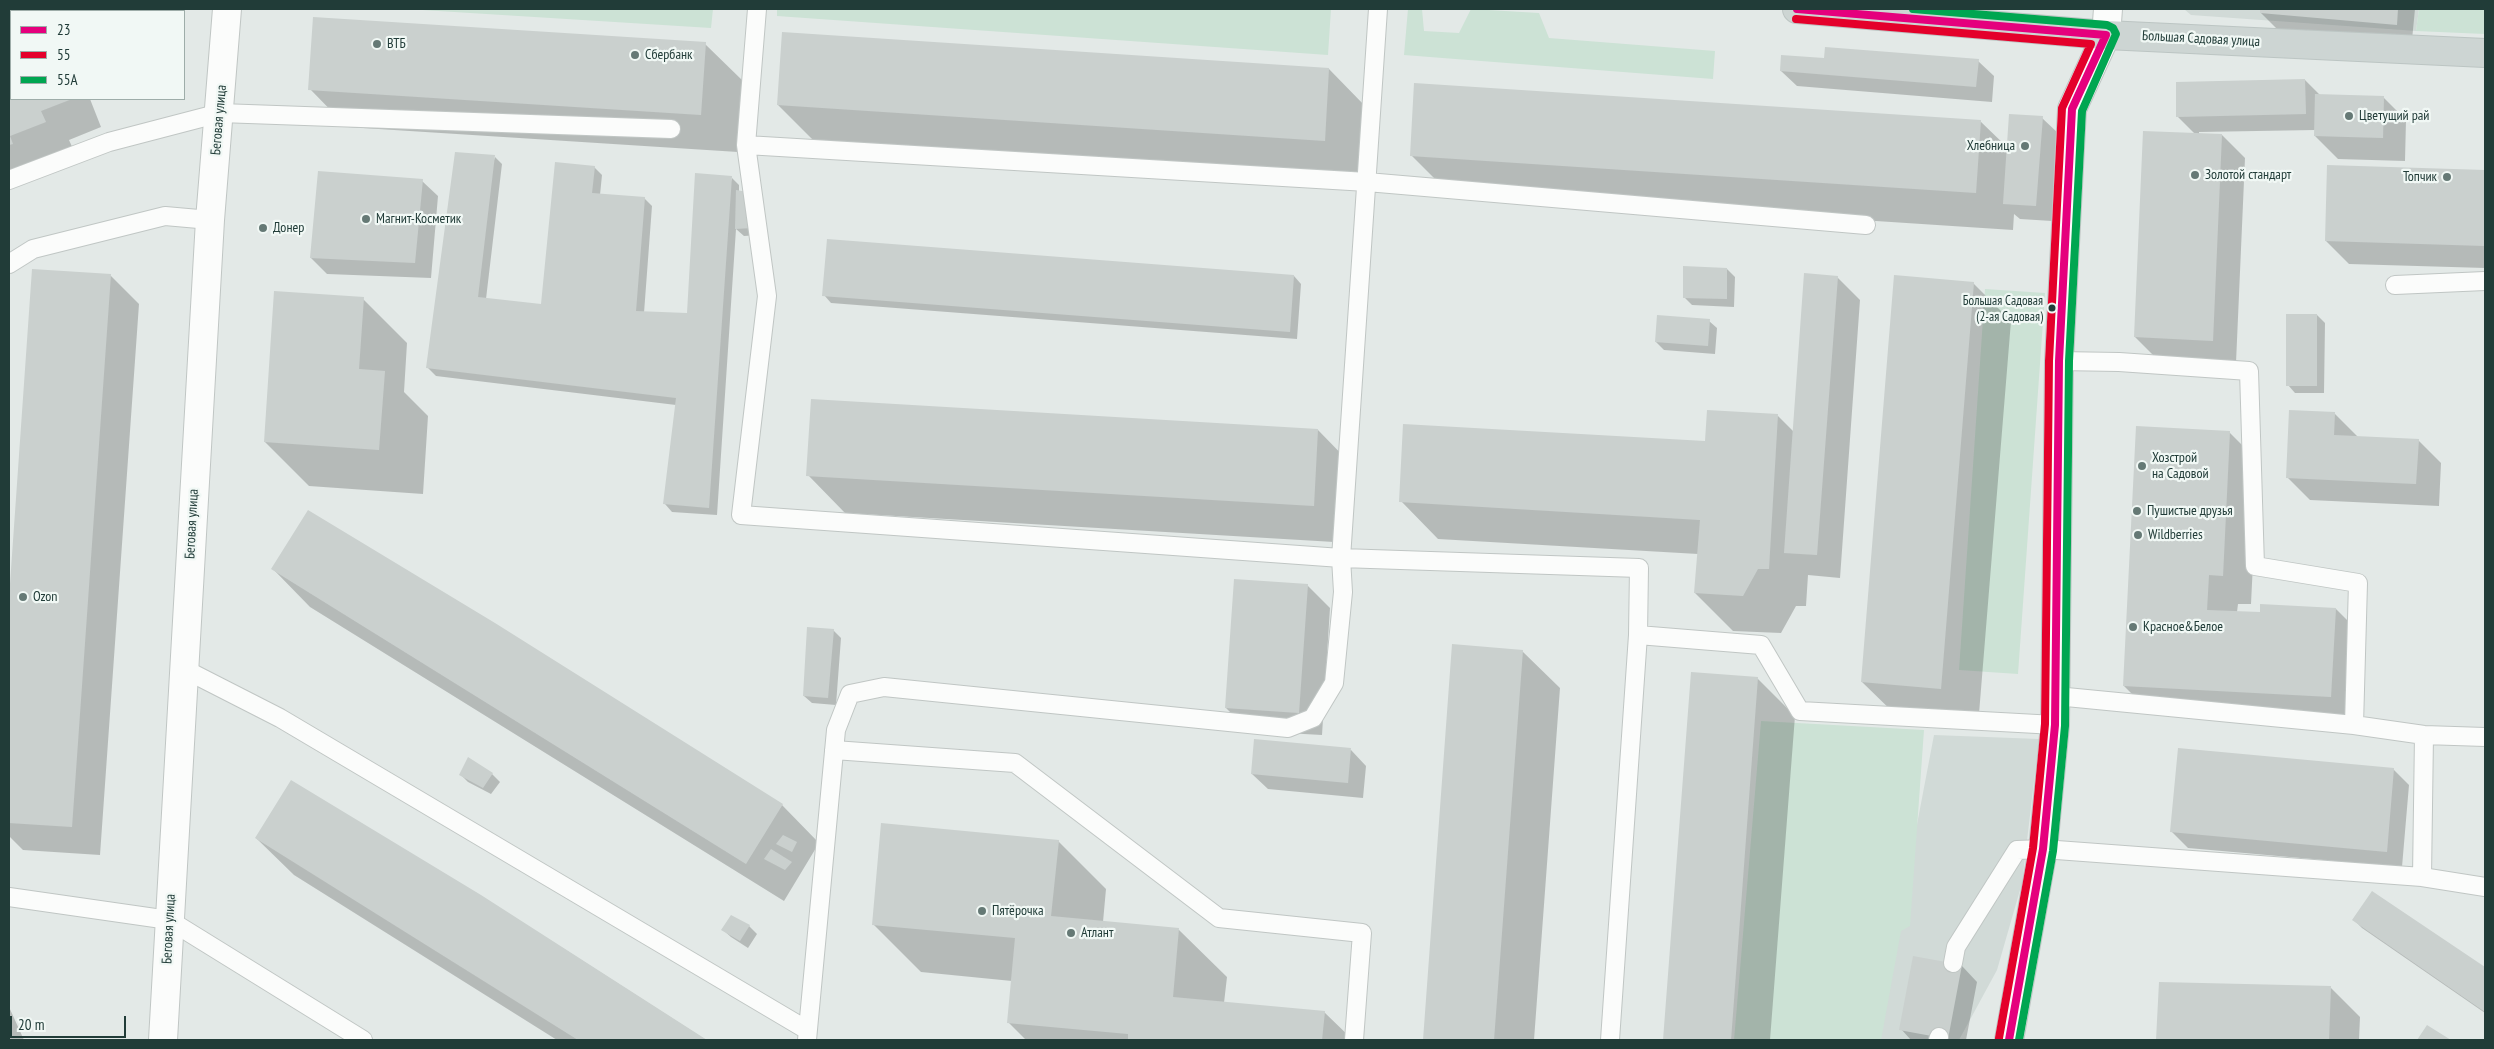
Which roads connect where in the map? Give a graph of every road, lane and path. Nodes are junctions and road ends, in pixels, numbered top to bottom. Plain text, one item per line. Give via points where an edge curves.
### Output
1 (227, 9) edge
2 (757, 9) edge
3 (1378, 9) edge
4 (1797, 9) edge
5 (2107, 22) edge
6 (2485, 53) edge
7 (220, 113) junction
8 (671, 129) dead end
9 (746, 145) junction
10 (9, 180) edge
11 (1367, 182) junction
12 (210, 220) junction
13 (1866, 226) dead end
14 (9, 264) edge
15 (2485, 281) edge
16 (2395, 285) dead end
17 (2059, 361) junction
18 (1341, 558) junction
19 (1638, 635) junction
20 (184, 669) junction
21 (2056, 696) junction
22 (2055, 724) junction
23 (2354, 724) junction
24 (2424, 735) junction
25 (2485, 737) edge
26 (834, 750) junction
27 (2043, 849) junction
28 (2422, 877) junction
29 (2485, 886) edge
30 (9, 897) edge
31 (170, 920) junction
32 (1953, 964) dead end
33 (807, 1035) edge
34 (163, 1040) edge
35 (363, 1040) edge
36 (1354, 1040) edge
37 (1610, 1040) edge
38 (2009, 1040) edge

1 - 7 street, Беговая улица
2 - 9 lane
3 - 11 lane
4 - 5 main road, Большая Садовая улица
5 - 6 main road, Большая Садовая улица
5 - 17 street via 2072,109
7 - 8 lane
7 - 10 lane via 109,142
7 - 12 street, Беговая улица
9 - 11 lane
9 - 18 lane via 767,296 741,515
11 - 13 lane
11 - 18 lane
12 - 14 lane via 165,216 33,249
12 - 20 street, Беговая улица
15 - 16 lane
17 - 21 street
17 - 23 lane via 2249,371 2255,566 2358,583
18 - 19 lane via 1639,568
18 - 26 lane via 1343,592 1334,683 1314,718 1288,728 884,687 850,694 836,730
19 - 22 lane via 1761,645 1800,711
19 - 37 lane
20 - 31 street, Беговая улица
20 - 33 lane via 280,718
21 - 22 street
21 - 23 lane
22 - 27 street
23 - 24 lane
24 - 25 lane
24 - 28 lane
26 - 33 lane
26 - 36 lane via 1015,762 1219,918 1362,933
27 - 28 lane
27 - 32 lane via 2017,850 1956,947
27 - 38 street
28 - 29 lane
30 - 31 lane
31 - 34 street, Беговая улица
31 - 35 lane

